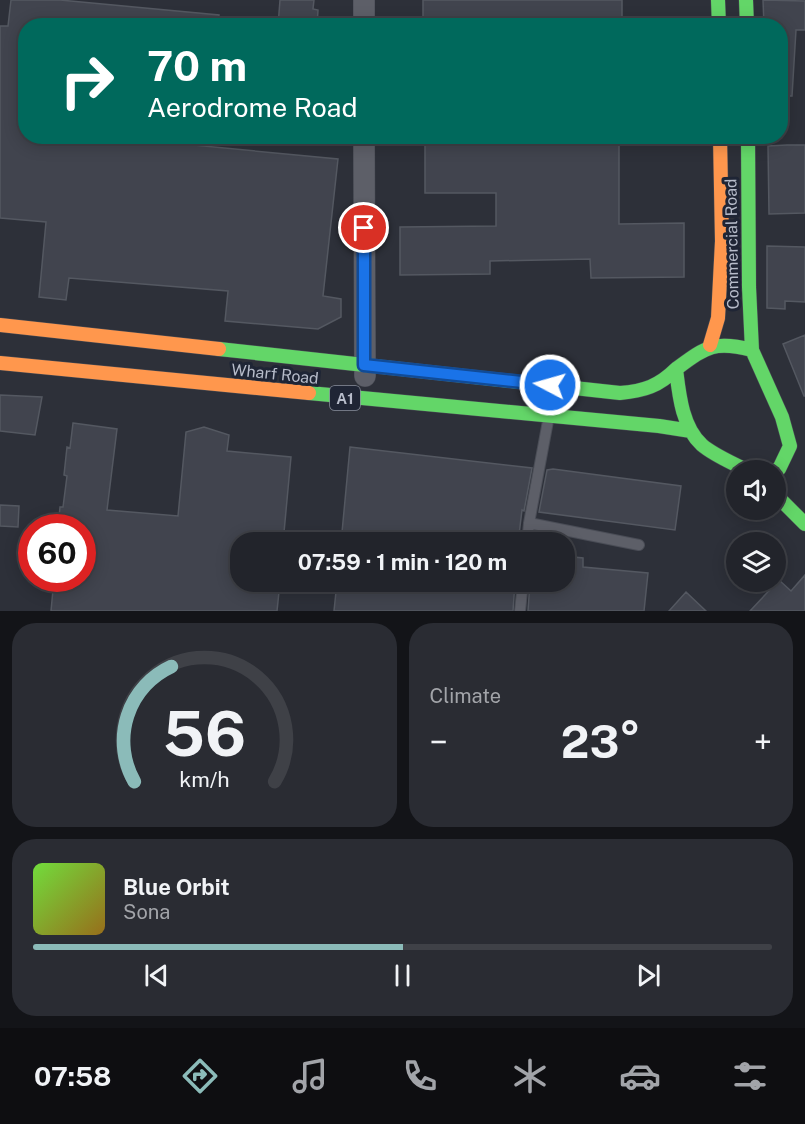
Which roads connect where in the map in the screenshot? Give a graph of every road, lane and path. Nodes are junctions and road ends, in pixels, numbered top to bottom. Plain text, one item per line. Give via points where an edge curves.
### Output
1 (364, 0) edge
2 (718, 0) edge
3 (746, 0) edge
4 (364, 18) edge
5 (719, 18) edge
6 (747, 18) edge
7 (364, 144) edge
8 (720, 144) edge
9 (748, 144) edge
10 (0, 325) edge
11 (710, 345) junction
12 (752, 350) junction
13 (0, 363) edge
14 (364, 365) junction
15 (676, 369) junction
16 (365, 400) junction
17 (549, 417) junction
18 (691, 431) junction
19 (729, 460) edge
20 (786, 460) edge
21 (786, 505) edge
22 (529, 523) junction
23 (805, 524) edge
24 (528, 532) edge
25 (639, 546) dead end
26 (522, 592) edge
27 (520, 611) edge

1 - 4 street
2 - 5 main road
3 - 6 main road
7 - 14 street
8 - 11 main road, Commercial Road via 722,241 718,318
9 - 12 main road, Commercial Road
10 - 14 main road, Wharf Road / A1
11 - 12 main road
11 - 15 main road, Wharf Road
12 - 20 main road via 794,450
13 - 16 main road, Wharf Road / A1
14 - 15 main road, Wharf Road / A1 via 620,393 645,391 662,384
14 - 16 street
15 - 18 main road via 680,400
16 - 17 main road, Wharf Road / A1
17 - 18 main road, Wharf Road / A1
17 - 22 lane
18 - 19 main road via 701,444
21 - 23 main road
22 - 24 lane
22 - 25 lane
26 - 27 lane

